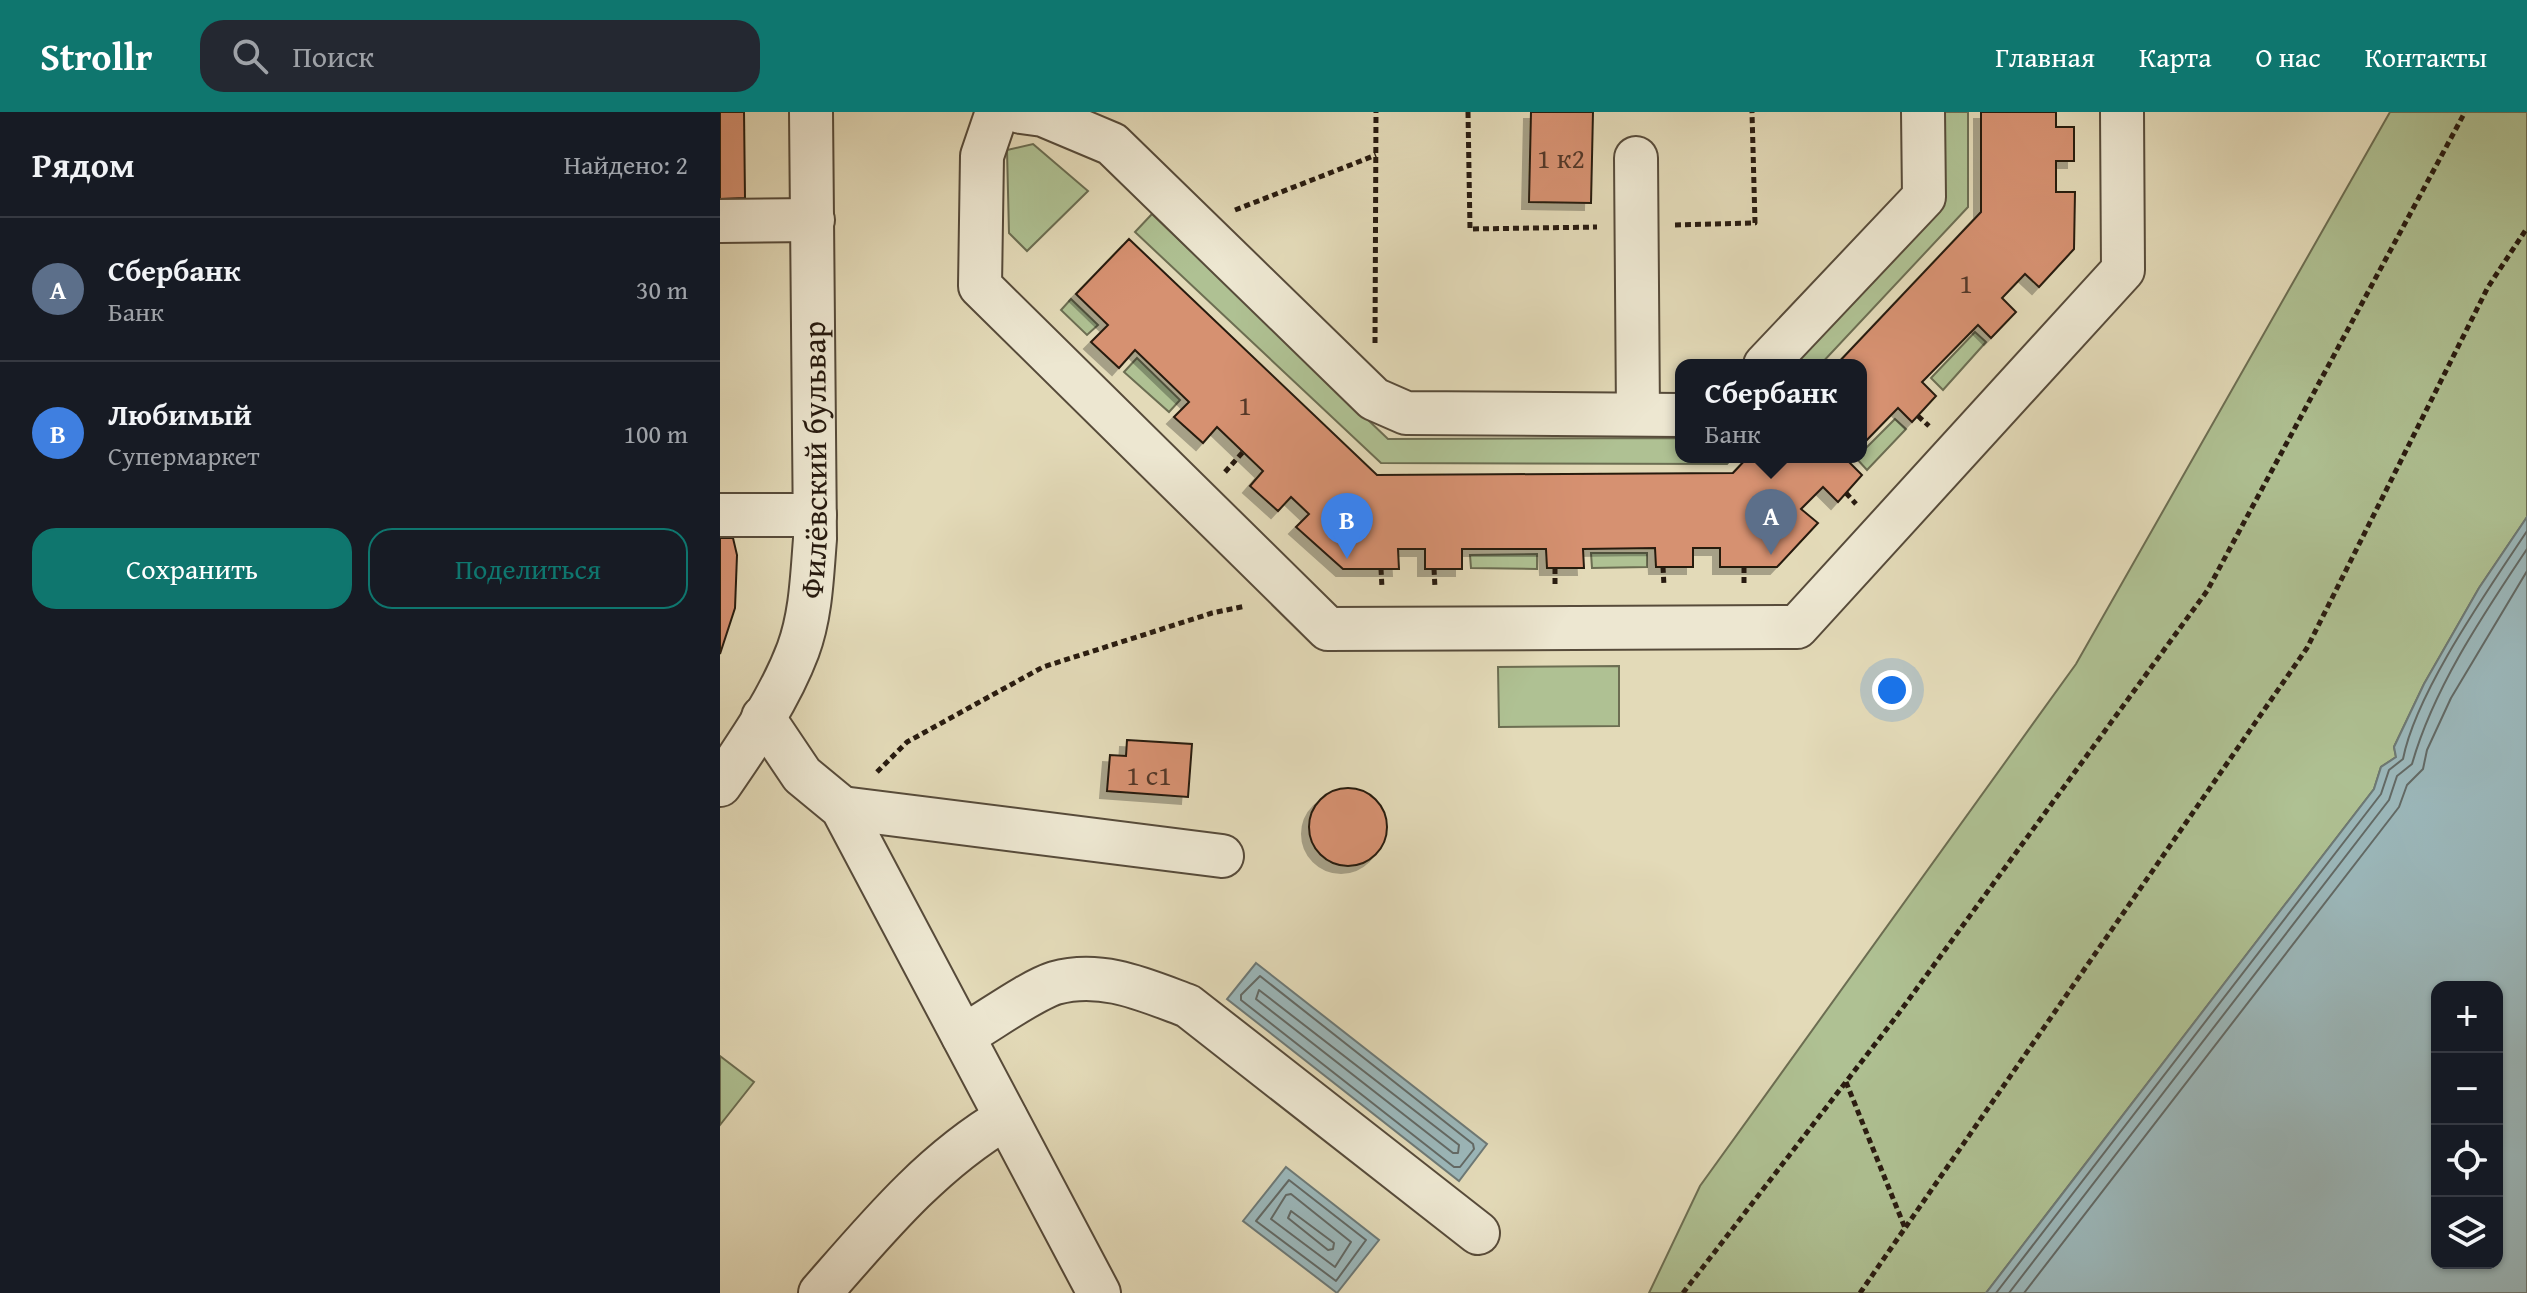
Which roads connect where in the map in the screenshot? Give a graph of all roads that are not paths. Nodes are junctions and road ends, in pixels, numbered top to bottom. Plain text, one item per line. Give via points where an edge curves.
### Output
1 (811, 112) edge
2 (997, 112) edge
3 (1021, 112) edge
4 (1923, 112) edge
5 (2122, 112) edge
6 (1636, 158) dead end
7 (813, 220) junction
8 (720, 221) edge
9 (1771, 359) edge
10 (1638, 414) junction
11 (1675, 415) edge
12 (720, 515) edge
13 (815, 515) junction
14 (763, 717) junction
15 (720, 785) edge
16 (842, 808) junction
17 (1222, 856) dead end
18 (963, 1036) junction
19 (1006, 1118) junction
20 (1478, 1233) dead end
21 (820, 1293) edge
22 (1099, 1293) edge

1 - 7 street, Филёвский бульвар
2 - 5 street via 982,156 980,286 1328,629 1797,627 2123,270
3 - 10 street via 1043,115 1112,144 1374,399 1406,413
4 - 9 street via 1924,197
6 - 10 street
7 - 8 street
7 - 13 street, Филёвский бульвар
10 - 11 street
12 - 13 street
13 - 14 street, Филёвский бульвар via 811,593 799,648
14 - 15 street, Филёвский бульвар
14 - 16 street via 802,775
16 - 17 street
16 - 18 street
18 - 19 street
18 - 20 street via 1054,983 1101,978 1136,986 1188,1006
19 - 21 street via 968,1140 880,1224
19 - 22 street

